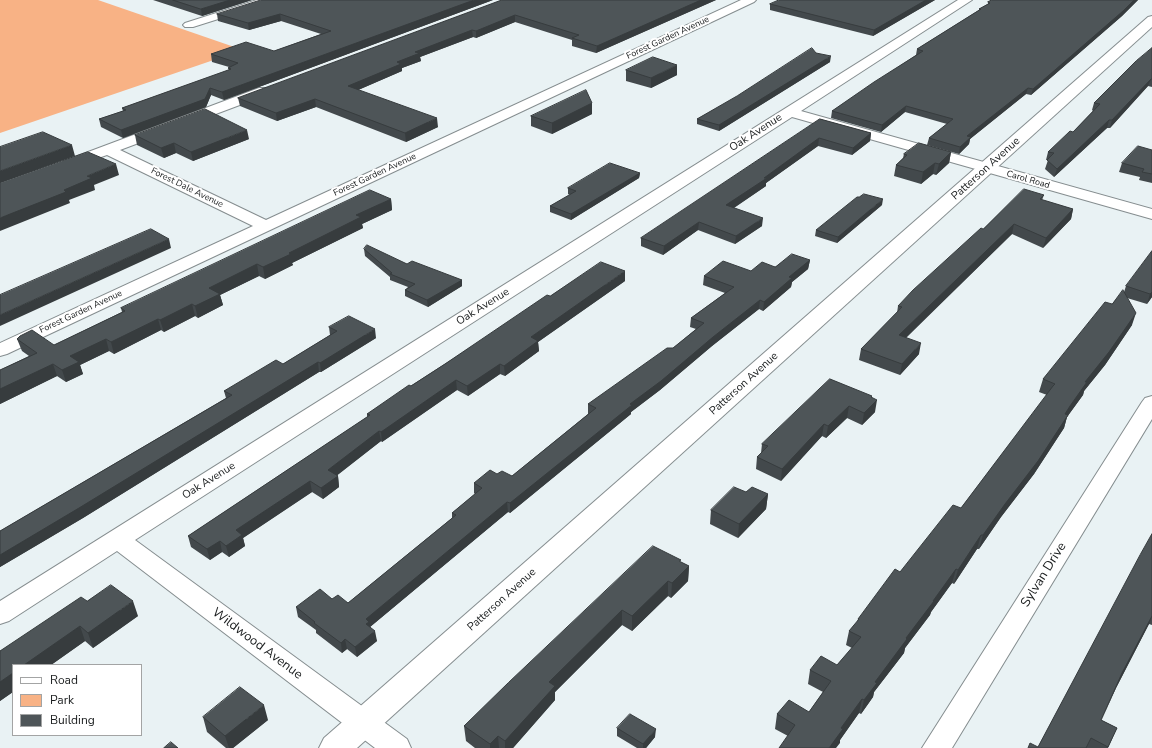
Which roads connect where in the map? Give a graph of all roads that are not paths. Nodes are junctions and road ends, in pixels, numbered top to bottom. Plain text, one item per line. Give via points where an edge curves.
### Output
1 (268, 0) edge
2 (750, 0) edge
3 (966, 0) edge
4 (1152, 20) edge
5 (189, 25) dead end
6 (278, 86) edge
7 (789, 112) junction
8 (108, 150) junction
9 (986, 168) junction
10 (58, 169) edge
11 (1152, 214) edge
12 (266, 226) junction
13 (0, 350) edge
14 (1152, 402) edge
15 (117, 539) junction
16 (0, 614) edge
17 (363, 723) junction
18 (335, 748) edge
19 (397, 748) edge
20 (936, 748) edge

1 - 5 street
2 - 12 street, Forest Garden Avenue
3 - 7 street, Oak Avenue
4 - 9 main road, Patterson Avenue
6 - 8 street
7 - 9 street, Carol Road
7 - 15 street, Oak Avenue
8 - 10 street
8 - 12 street, Forest Dale Avenue
9 - 11 street, Carol Road
9 - 17 main road, Patterson Avenue
12 - 13 street, Forest Garden Avenue
14 - 20 street, Sylvan Drive
15 - 16 street, Oak Avenue
15 - 17 street, Wildwood Avenue
17 - 18 main road, Patterson Avenue
17 - 19 street, Wildwood Avenue

